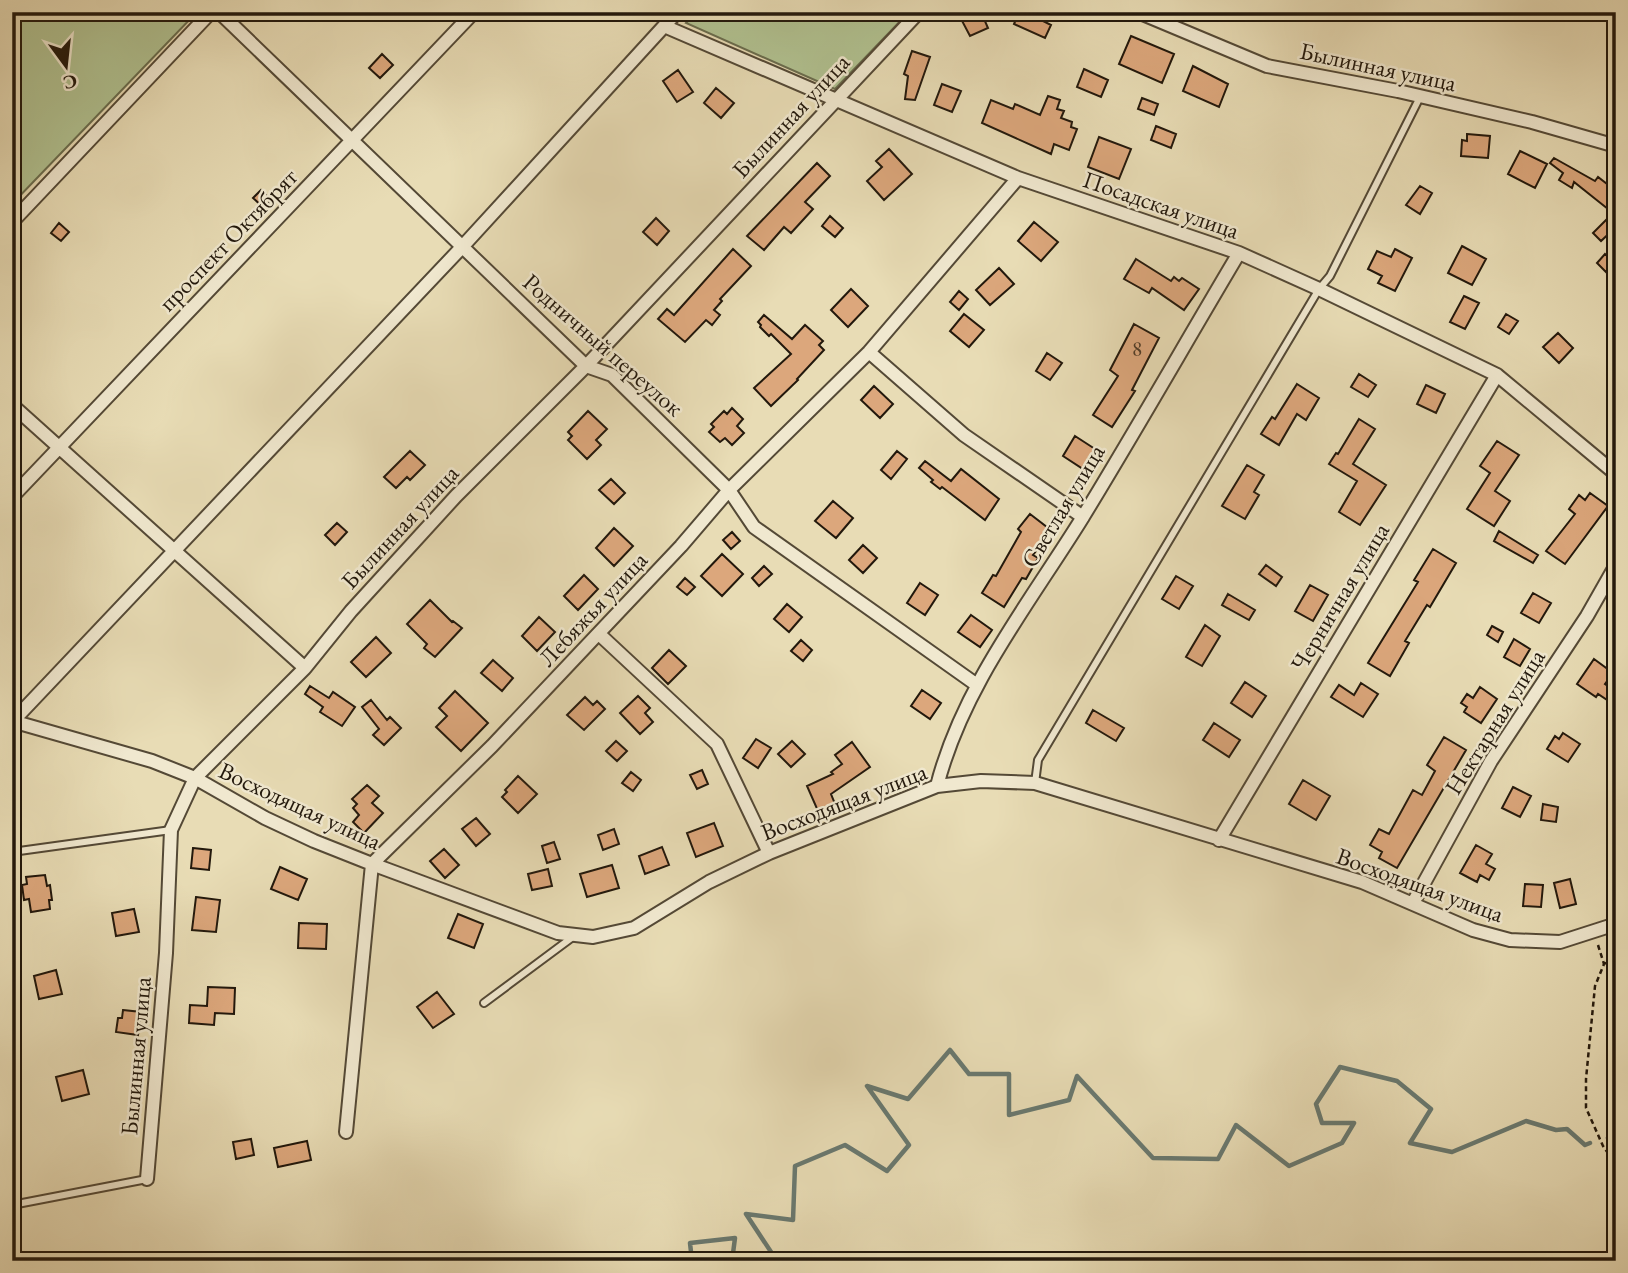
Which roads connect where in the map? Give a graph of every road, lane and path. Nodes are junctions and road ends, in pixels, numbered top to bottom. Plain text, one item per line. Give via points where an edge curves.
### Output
1 (211, 12) edge
2 (219, 12) edge
3 (474, 12) edge
4 (677, 12) edge
5 (919, 12) edge
6 (1138, 12) edge
7 (664, 26) junction
8 (1420, 97) junction
9 (835, 100) junction
10 (354, 141) junction
11 (1616, 146) edge
12 (1018, 178) junction
13 (12, 222) edge
14 (463, 246) junction
15 (1238, 253) junction
16 (1319, 289) junction
17 (869, 352) junction
18 (586, 366) junction
19 (1497, 376) junction
20 (12, 405) edge
21 (58, 447) junction
22 (1616, 474) edge
23 (729, 490) junction
24 (12, 497) edge
25 (1083, 517) junction
26 (174, 551) junction
27 (1616, 565) edge
28 (598, 634) junction
29 (305, 668) junction
30 (977, 685) junction
31 (12, 722) edge
32 (195, 778) junction
33 (1035, 783) junction
34 (937, 786) junction
35 (171, 830) junction
36 (1219, 840) junction
37 (12, 852) edge
38 (769, 853) junction
39 (372, 864) junction
40 (1413, 903) junction
41 (1616, 924) edge
42 (1594, 932) junction
43 (575, 935) junction
44 (1616, 958) edge
45 (1604, 964) junction
46 (484, 1003) dead end
47 (346, 1132) dead end
48 (1616, 1165) edge
49 (147, 1179) joint
50 (12, 1205) edge

1 - 13 street
2 - 10 street, Родничный переулок
3 - 10 street, проспект Октябрят
4 - 7 street
5 - 9 street, Былинная улица
6 - 8 street, Былинная улица via 1267,66
7 - 9 street, Посадская улица
7 - 14 street
8 - 11 street, Былинная улица
8 - 16 lane
9 - 12 street, Посадская улица
9 - 18 street, Былинная улица
10 - 14 street, Родничный переулок
10 - 21 street, проспект Октябрят
12 - 15 street, Посадская улица
12 - 17 street, Лебяжья улица
14 - 18 street, Родничный переулок
14 - 26 street
15 - 16 street, Посадская улица
15 - 25 street, Светлая улица
16 - 19 street, Посадская улица
16 - 33 lane via 1038,760
17 - 23 street, Лебяжья улица
17 - 25 street via 964,435
18 - 23 street, Родничный переулок via 612,375
18 - 29 street, Былинная улица via 456,496
19 - 22 street, Посадская улица
19 - 36 street, Черничная улица
20 - 21 street
21 - 24 street, проспект Октябрят
21 - 26 street
23 - 28 street, Лебяжья улица
23 - 30 street, Родничный переулок via 754,527
25 - 30 street, Светлая улица
26 - 29 street
26 - 31 street
27 - 40 street, Нектарная улица via 1491,761
28 - 38 street via 717,744
28 - 39 street, Лебяжья улица
29 - 32 street, Былинная улица
30 - 34 street, Светлая улица via 945,755
31 - 32 street, Восходящая улица via 152,761
32 - 35 street, Былинная улица
32 - 39 street, Восходящая улица via 265,818
33 - 34 street, Восходящая улица via 981,781
33 - 36 street, Восходящая улица
34 - 38 street, Восходящая улица
35 - 37 lane
35 - 49 street, Былинная улица
36 - 40 street, Восходящая улица via 1362,882
38 - 43 street, Восходящая улица via 709,882 634,928 593,937
39 - 43 street, Восходящая улица via 545,929
39 - 47 street
40 - 42 street, Восходящая улица via 1473,930 1510,940 1560,942
41 - 42 street, Восходящая улица
42 - 45 path
43 - 46 lane
44 - 45 path
45 - 48 path via 1595,986 1586,1108
49 - 50 lane

